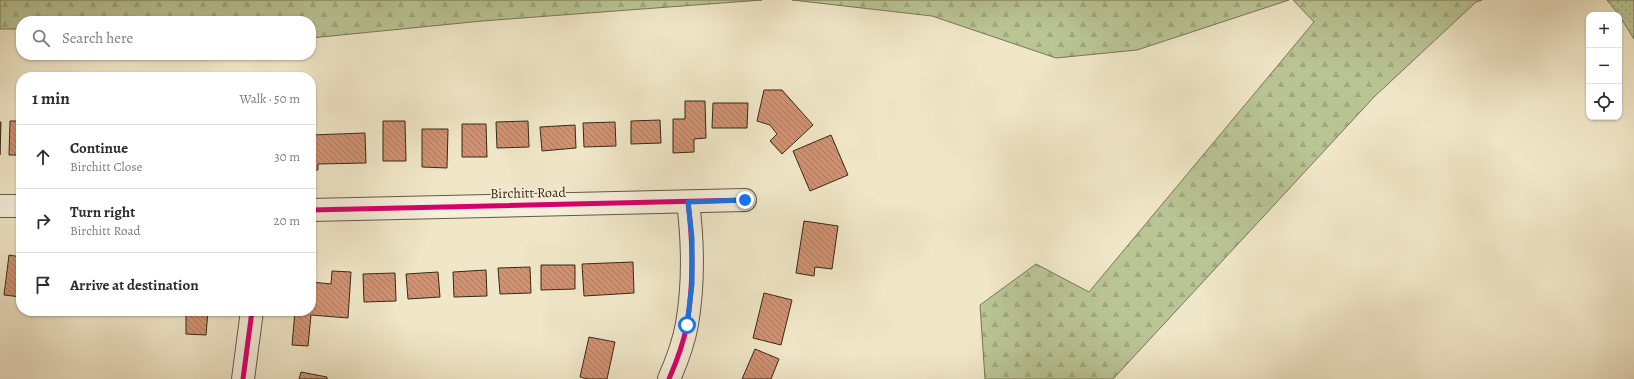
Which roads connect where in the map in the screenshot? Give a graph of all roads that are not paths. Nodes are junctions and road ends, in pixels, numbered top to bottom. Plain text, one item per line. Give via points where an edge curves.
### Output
1 (745, 200) dead end
2 (688, 202) junction
3 (0, 206) edge
4 (16, 206) edge
5 (316, 210) edge
6 (251, 316) edge
7 (243, 379) edge
8 (669, 379) edge

1 - 2 street, Birchitt Road
2 - 5 street, Birchitt Road
2 - 8 street via 692,238 692,284 687,325
3 - 4 street
6 - 7 street

